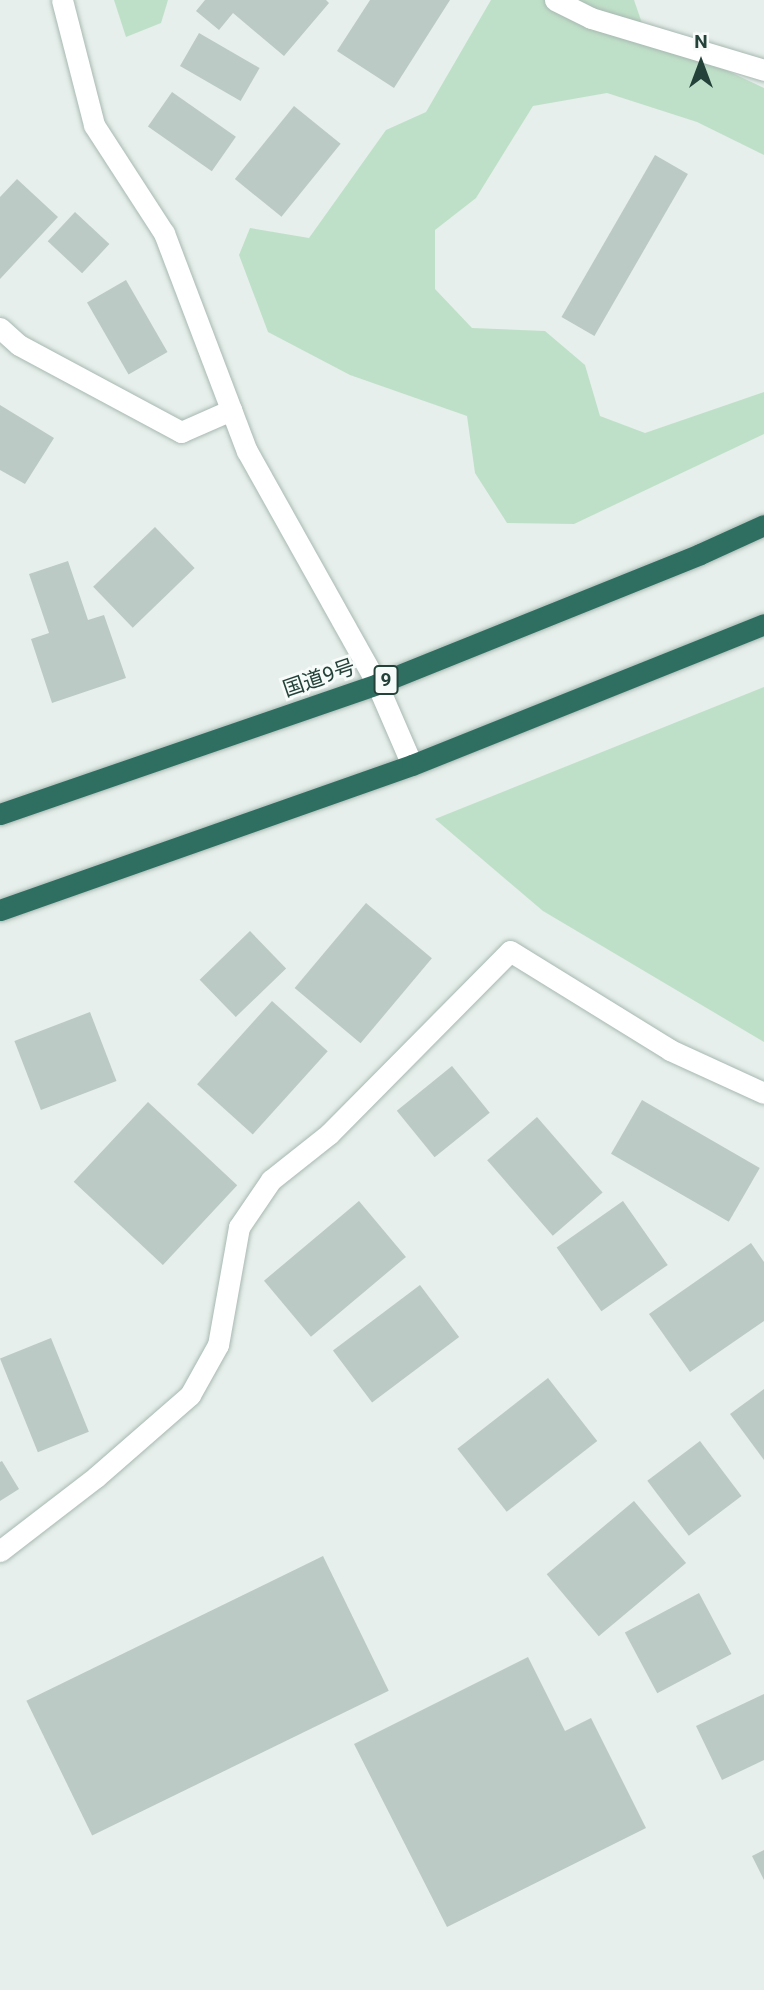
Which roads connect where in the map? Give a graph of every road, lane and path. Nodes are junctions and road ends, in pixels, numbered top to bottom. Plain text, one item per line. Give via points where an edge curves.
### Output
1 (62, 0) edge
2 (555, 0) edge
3 (764, 70) edge
4 (0, 328) edge
5 (231, 410) junction
6 (764, 525) edge
7 (764, 624) edge
8 (377, 684) junction
9 (412, 765) junction
10 (0, 814) edge
11 (0, 910) edge
12 (764, 1093) edge
13 (0, 1551) edge

1 - 5 street via 94,125 164,233
2 - 3 street via 592,18
4 - 5 street via 19,345 181,432
5 - 8 street via 247,451
6 - 8 highway, 国道9号 / 9
7 - 9 highway
8 - 9 street
8 - 10 highway, 国道9号 / 9
9 - 11 highway
12 - 13 street via 670,1050 510,951 329,1133 271,1180 239,1227 218,1345 190,1395 96,1477

